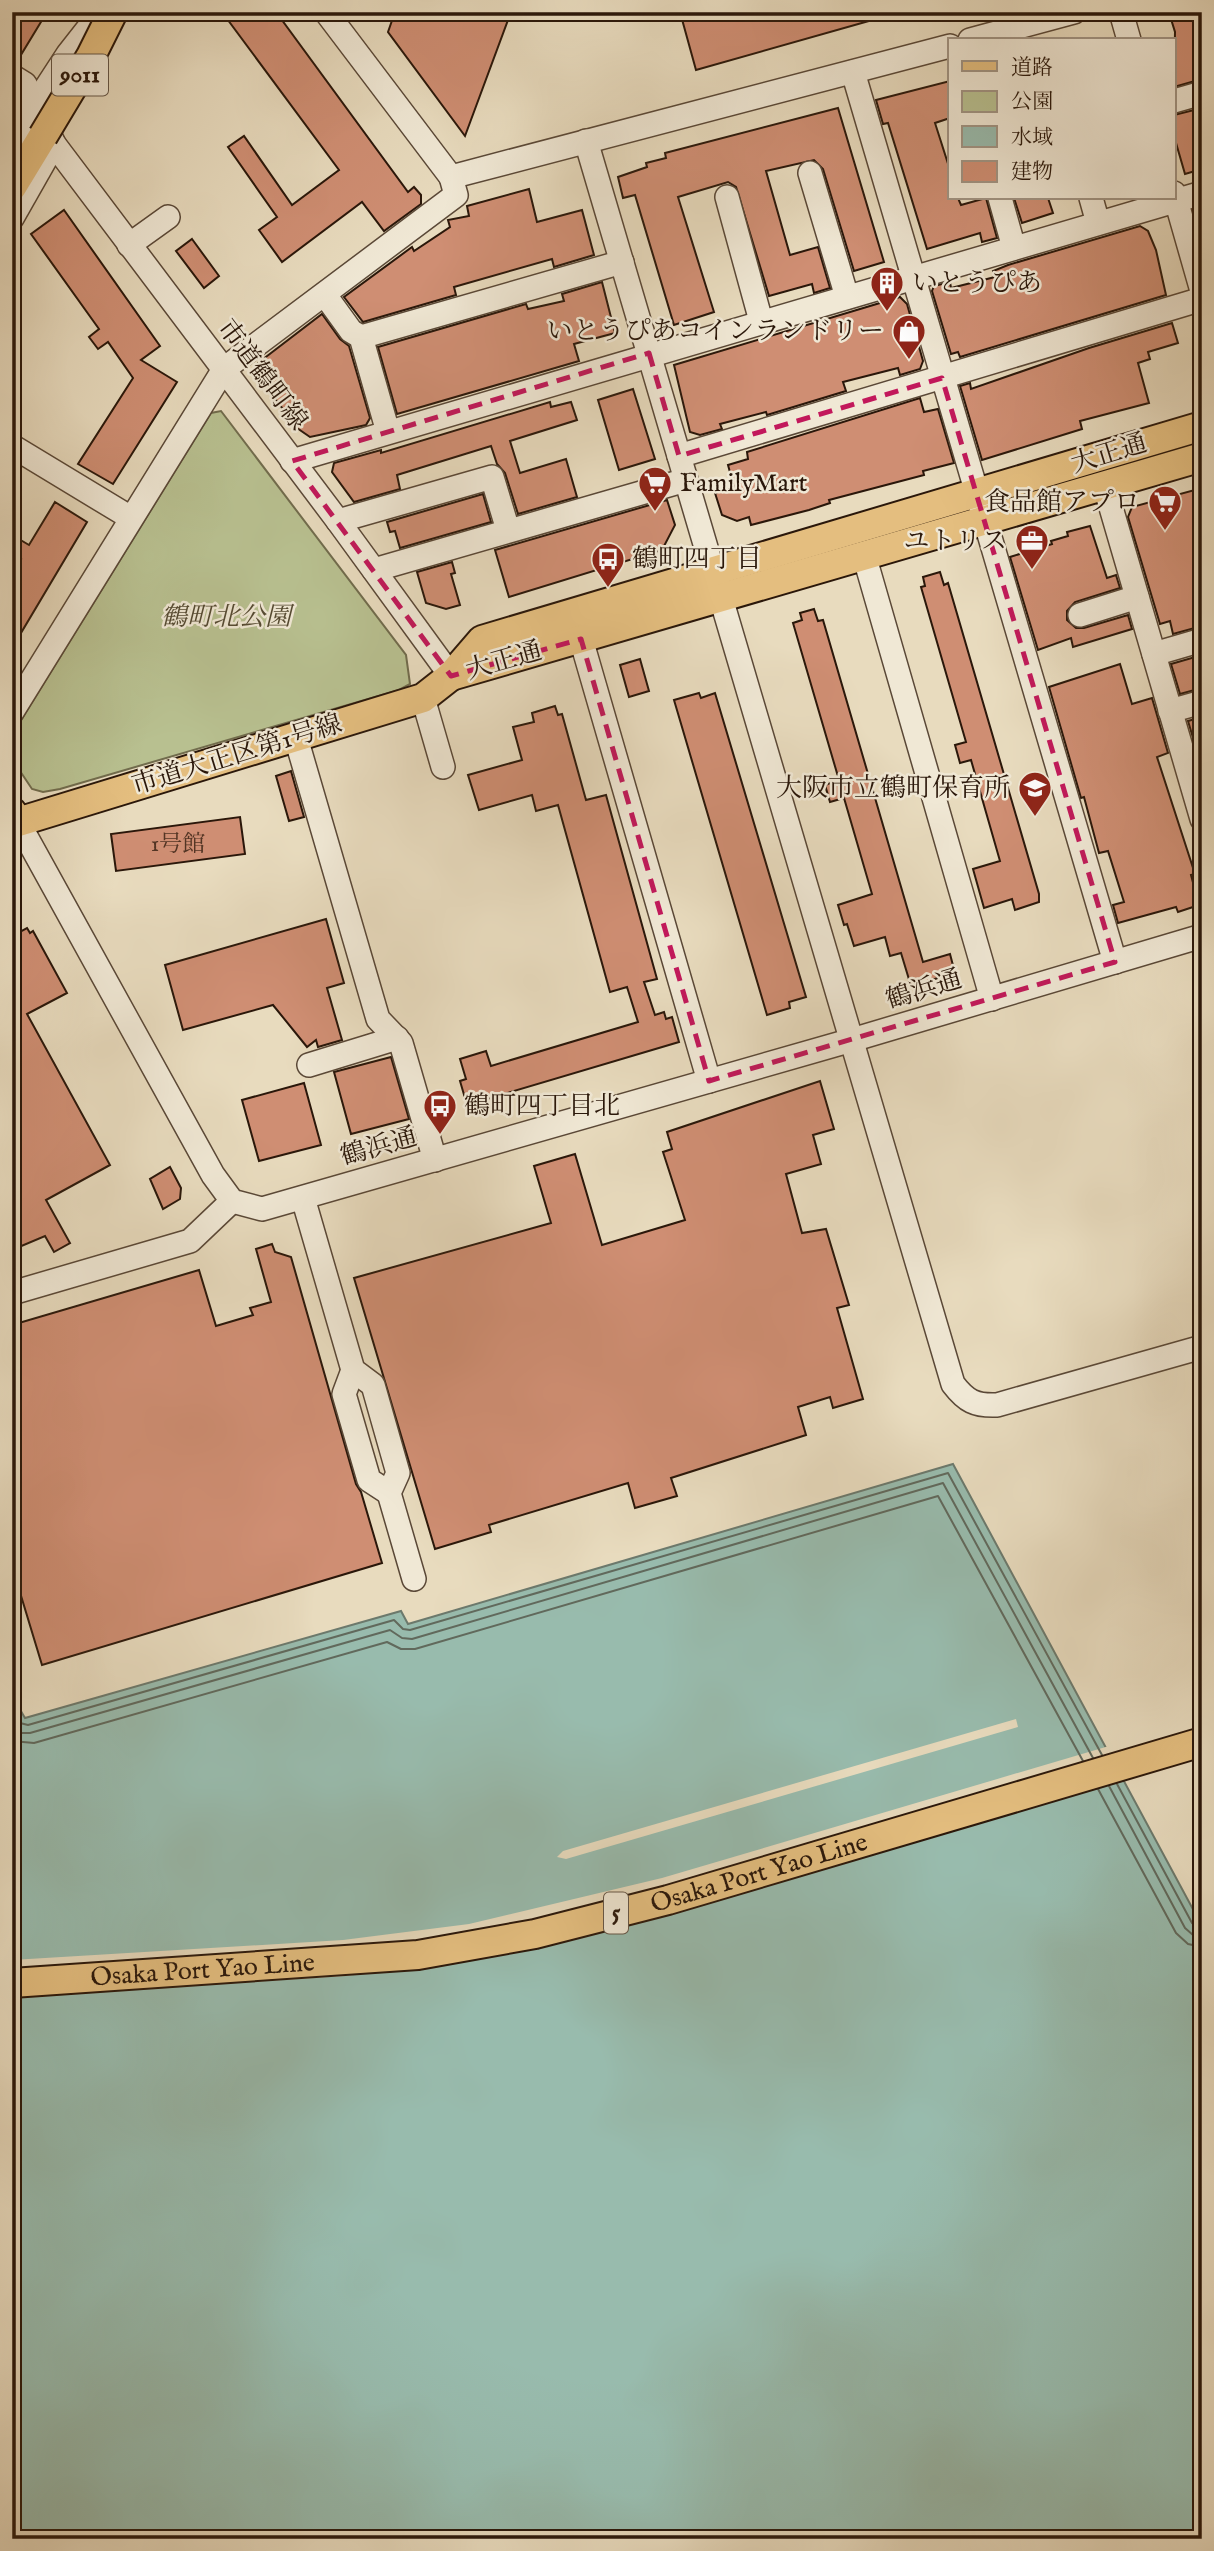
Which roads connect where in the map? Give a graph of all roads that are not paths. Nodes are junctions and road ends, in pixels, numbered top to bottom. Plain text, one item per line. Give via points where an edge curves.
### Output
1 (101, 12) edge
2 (113, 12) edge
3 (326, 12) edge
4 (1074, 12) edge
5 (1121, 12) edge
6 (977, 38) edge
7 (1128, 38) edge
8 (948, 47) edge
9 (853, 72) junction
10 (12, 76) edge
11 (1202, 93) edge
12 (1176, 101) edge
13 (34, 103) junction
14 (12, 139) edge
15 (586, 141) junction
16 (54, 144) junction
17 (810, 173) dead end
18 (451, 177) junction
19 (12, 187) edge
20 (1202, 193) edge
21 (727, 197) dead end
22 (1176, 197) edge
23 (1001, 200) edge
24 (1092, 200) edge
25 (1166, 200) edge
26 (1176, 200) edge
27 (167, 217) dead end
28 (12, 218) edge
29 (1098, 223) junction
30 (129, 245) junction
31 (1014, 248) junction
32 (622, 262) junction
33 (913, 278) junction
34 (1202, 291) edge
35 (325, 295) junction
36 (847, 297) junction
37 (1202, 299) edge
38 (761, 321) junction
39 (361, 337) junction
40 (649, 353) junction
41 (224, 369) junction
42 (942, 378) junction
43 (1202, 426) edge
44 (388, 432) junction
45 (12, 446) edge
46 (679, 456) junction
47 (1202, 457) edge
48 (292, 461) junction
49 (686, 480) junction
50 (1105, 487) junction
51 (979, 507) junction
52 (131, 518) junction
53 (338, 521) junction
54 (508, 530) junction
55 (864, 555) junction
56 (374, 570) junction
57 (717, 584) junction
58 (1137, 597) junction
59 (1080, 615) dead end
60 (581, 639) junction
61 (1202, 640) edge
62 (1154, 654) junction
63 (451, 676) junction
64 (423, 698) junction
65 (1202, 702) edge
66 (1170, 711) junction
67 (12, 712) edge
68 (296, 738) junction
69 (443, 767) dead end
70 (1196, 777) edge
71 (14, 815) edge
72 (1202, 819) edge
73 (1202, 936) edge
74 (1115, 962) junction
75 (992, 999) junction
76 (397, 1038) junction
77 (852, 1040) junction
78 (309, 1065) dead end
79 (709, 1081) junction
80 (435, 1160) junction
81 (303, 1198) junction
82 (232, 1201) junction
83 (12, 1293) edge
84 (1202, 1347) edge
85 (414, 1579) dead end
86 (1202, 1742) edge
87 (12, 1983) edge

1 - 13 street
2 - 19 main road, 9011, bridge
3 - 18 street
4 - 6 street
5 - 7 street
8 - 9 street
9 - 15 street
9 - 33 street
10 - 13 street, 市道鶴町線 via 24,84
11 - 12 street
13 - 14 street
13 - 16 street, 市道鶴町線
15 - 18 street
15 - 32 street
16 - 28 street
16 - 30 street, 市道鶴町線
17 - 36 street
18 - 35 street via 456,195
20 - 22 street
21 - 38 street
23 - 31 street
24 - 29 street
25 - 29 street
26 - 34 street
27 - 30 street
29 - 31 street
30 - 41 street, 市道鶴町線
31 - 33 street
32 - 39 street
32 - 40 street
33 - 36 street
33 - 42 street
35 - 39 street via 351,331
35 - 41 street
36 - 38 street
37 - 42 street
38 - 40 street
39 - 44 street
40 - 44 street
40 - 46 street
41 - 48 street, 市道鶴町線
41 - 52 street
42 - 46 street
42 - 51 street
43 - 51 main road, 大正通
44 - 48 street
45 - 52 street
46 - 49 street
47 - 50 main road, 大正通
48 - 53 street, 市道鶴町線
49 - 54 street
49 - 57 street
50 - 51 main road, 大正通
50 - 58 street
51 - 55 main road, 大正通
51 - 57 main road, 大正通
51 - 74 street
52 - 67 street
53 - 54 street via 492,477
53 - 56 street, 市道鶴町線
54 - 56 street
55 - 57 main road, 大正通
55 - 75 street
56 - 63 street, 市道鶴町線
57 - 60 main road, 大正通
57 - 63 main road, 大正通 via 482,640
57 - 77 street
58 - 59 street
58 - 62 street
60 - 63 main road, 大正通
60 - 79 street
61 - 62 street
62 - 66 street
63 - 64 main road, 市道大正区第1号線
64 - 68 main road, 市道大正区第1号線
64 - 69 street
65 - 66 street
66 - 70 street
68 - 71 main road, 市道大正区第1号線
68 - 76 street via 378,1019
70 - 72 street
71 - 82 street via 213,1175
73 - 74 street, 鶴浜通
74 - 75 street, 鶴浜通
75 - 77 street, 鶴浜通
76 - 78 street
76 - 80 street
77 - 79 street, 鶴浜通
77 - 84 street via 953,1384 964,1399 980,1406 997,1405
79 - 80 street, 鶴浜通
80 - 81 street, 鶴浜通
81 - 82 street, 鶴浜通 via 262,1209
81 - 85 street via 353,1370 373,1385 398,1473 389,1493
82 - 83 street via 190,1241
86 - 87 main road, Osaka Port Yao Line / 5 via 668,1900 534,1934 382,1959

